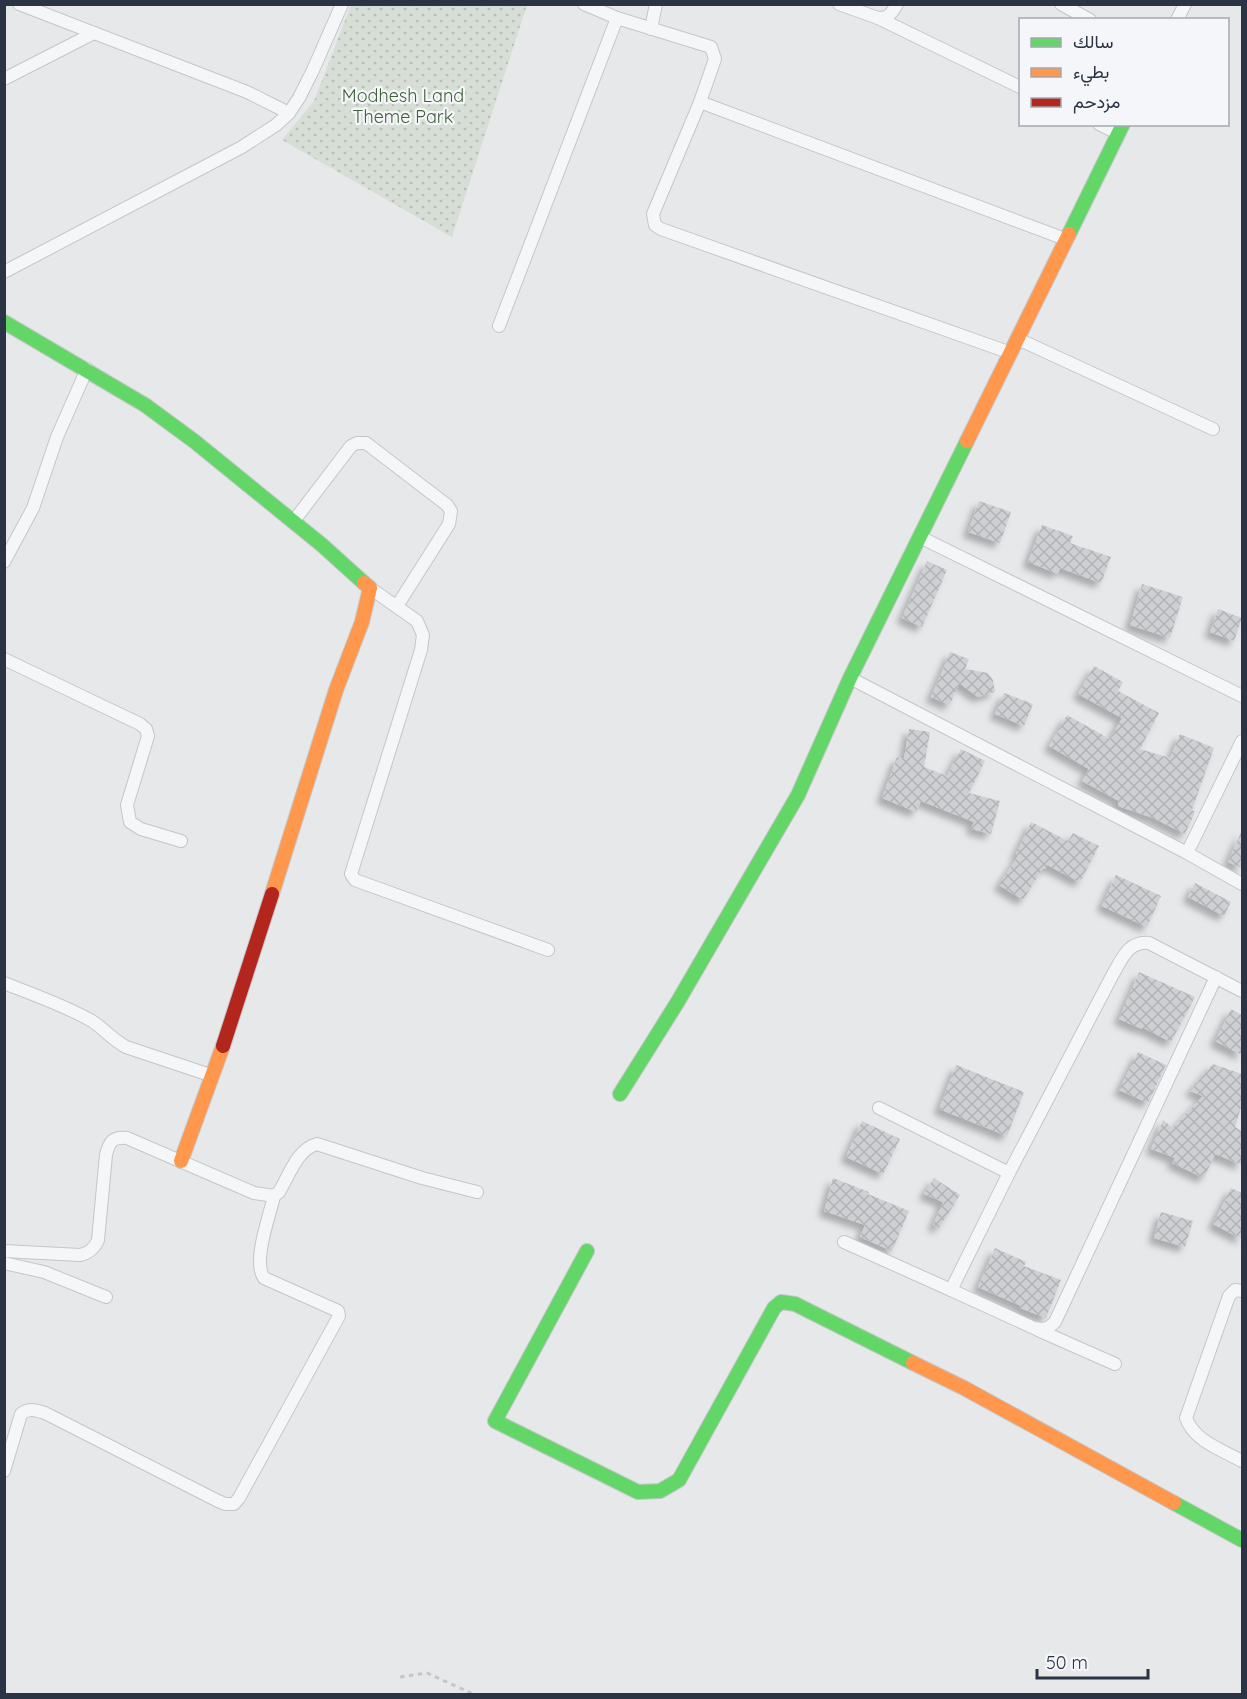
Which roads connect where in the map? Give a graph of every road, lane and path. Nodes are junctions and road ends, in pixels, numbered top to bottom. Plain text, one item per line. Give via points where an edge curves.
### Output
1 (19, 4) edge
2 (342, 4) edge
3 (584, 4) edge
4 (656, 4) edge
5 (839, 4) edge
6 (897, 4) edge
7 (1061, 4) edge
8 (1185, 4) edge
9 (617, 18) junction
10 (878, 18) junction
11 (1086, 18) edge
12 (1178, 18) edge
13 (651, 29) junction
14 (94, 33) junction
15 (4, 79) edge
16 (1019, 87) edge
17 (700, 102) junction
18 (288, 113) junction
19 (1121, 129) edge
20 (1065, 239) junction
21 (4, 272) edge
22 (4, 322) edge
23 (499, 326) dead end
24 (1018, 339) junction
25 (1011, 353) junction
26 (87, 369) junction
27 (1214, 429) dead end
28 (293, 522) junction
29 (920, 537) junction
30 (4, 562) edge
31 (370, 588) junction
32 (397, 606) junction
33 (4, 659) edge
34 (850, 678) junction
35 (1242, 696) edge
36 (1242, 741) edge
37 (181, 841) dead end
38 (1186, 853) junction
39 (1242, 884) edge
40 (548, 950) dead end
41 (1216, 977) junction
42 (4, 983) edge
43 (1242, 991) edge
44 (213, 1076) junction
45 (620, 1094) dead end
46 (879, 1108) dead end
47 (181, 1161) junction
48 (1009, 1173) junction
49 (477, 1192) dead end
50 (274, 1196) junction
51 (844, 1242) dead end
52 (4, 1251) edge
53 (587, 1251) dead end
54 (22, 1253) junction
55 (4, 1263) edge
56 (951, 1290) junction
57 (1242, 1291) edge
58 (106, 1297) dead end
59 (1034, 1328) junction
60 (1115, 1364) dead end
61 (1242, 1461) edge
62 (4, 1471) edge
63 (1242, 1540) edge
64 (400, 1677) dead end
65 (473, 1695) edge

1 - 14 street
2 - 18 street via 313,70
3 - 9 street
4 - 13 street
5 - 10 street
6 - 10 street via 885,19
7 - 11 street
8 - 12 street
9 - 13 street
9 - 23 street
10 - 16 street
13 - 17 street via 714,52
14 - 15 street
14 - 18 street via 247,92
17 - 20 street
17 - 25 street via 653,214 655,225
18 - 21 street via 242,147
19 - 20 street
20 - 24 street
22 - 26 street
24 - 25 street
24 - 27 street
25 - 29 street
26 - 28 street via 194,441
26 - 30 street via 57,437 33,508
28 - 31 street
28 - 32 street via 357,443 366,443 447,505 451,511 449,524
29 - 34 street
29 - 35 street
31 - 32 street
31 - 44 street
32 - 40 street via 417,621 423,635 421,650 351,874 355,880
33 - 37 street via 146,729 148,736 127,814 135,826
34 - 38 street
34 - 45 street via 798,795
36 - 38 street
38 - 39 street
41 - 43 street
41 - 48 street via 1149,943 1135,944 1127,950
41 - 59 street via 1055,1322 1043,1330
42 - 44 street via 66,1007 126,1047
44 - 47 street
46 - 48 street
47 - 50 street via 254,1193
47 - 54 street via 127,1138 114,1138 106,1155 98,1240 94,1247 80,1255
48 - 56 street
49 - 50 street via 317,1144 302,1152
50 - 62 street via 260,1254 261,1275 334,1308 339,1316 234,1504 218,1501 34,1410 21,1414
51 - 56 street
52 - 54 street
53 - 63 street via 495,1421 638,1492 658,1492 679,1480 774,1308 781,1302 795,1304 964,1388
54 - 55 street
55 - 58 street via 44,1272
56 - 59 street
57 - 61 street via 1235,1290 1229,1296 1186,1418 1196,1436
59 - 60 street
64 - 65 path via 427,1673

